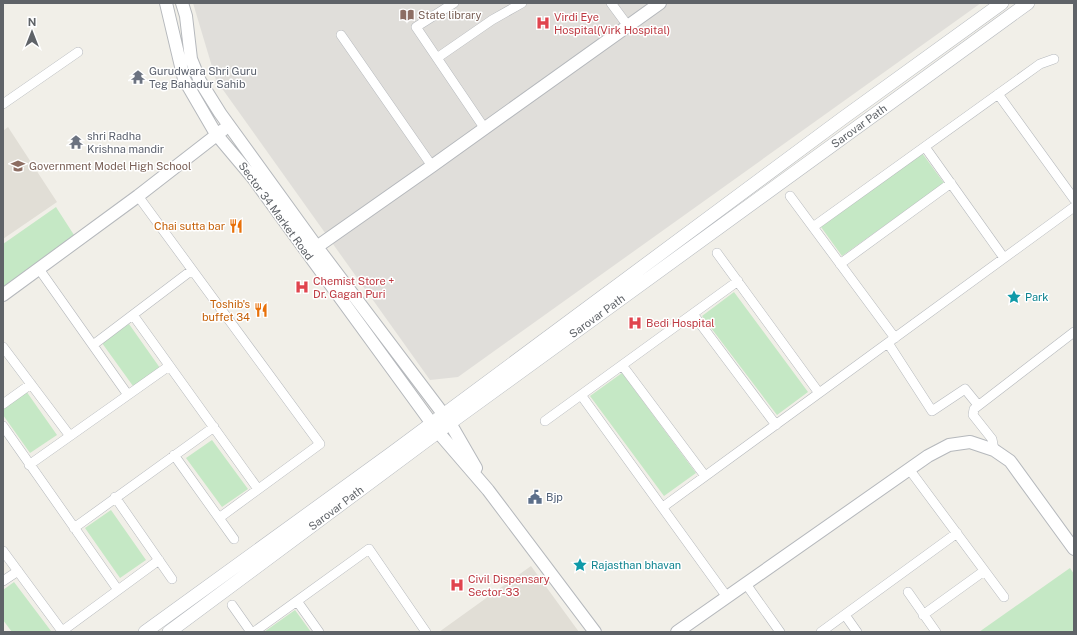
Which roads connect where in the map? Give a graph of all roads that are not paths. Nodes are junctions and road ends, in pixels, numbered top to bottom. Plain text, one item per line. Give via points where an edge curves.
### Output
1 (166, 3) edge
2 (182, 3) edge
3 (454, 3) edge
4 (522, 3) edge
5 (610, 3) edge
6 (660, 3) edge
7 (1002, 3) edge
8 (1028, 3) edge
9 (628, 26) junction
10 (340, 35) dead end
11 (78, 52) dead end
12 (437, 58) junction
13 (1054, 59) dead end
14 (998, 94) junction
15 (3, 104) edge
16 (229, 125) junction
17 (484, 129) junction
18 (216, 134) junction
19 (925, 146) junction
20 (432, 166) junction
21 (950, 183) junction
22 (138, 196) junction
23 (790, 196) dead end
24 (1074, 198) edge
25 (1074, 207) edge
26 (813, 227) junction
27 (312, 250) junction
28 (717, 253) dead end
29 (1004, 258) junction
30 (840, 264) junction
31 (39, 269) junction
32 (192, 270) junction
33 (738, 281) junction
34 (3, 295) edge
35 (693, 314) junction
36 (133, 315) junction
37 (1074, 332) edge
38 (891, 340) junction
39 (93, 344) junction
40 (3, 347) edge
41 (622, 365) junction
42 (169, 366) junction
43 (31, 384) junction
44 (819, 393) junction
45 (128, 395) junction
46 (581, 395) junction
47 (3, 404) edge
48 (978, 405) junction
49 (447, 418) junction
50 (545, 421) dead end
51 (776, 425) junction
52 (3, 426) edge
53 (214, 427) junction
54 (435, 428) junction
55 (70, 436) junction
56 (994, 450) junction
57 (174, 455) junction
58 (29, 465) junction
59 (910, 469) junction
60 (705, 476) junction
61 (258, 489) junction
62 (488, 490) junction
63 (115, 497) junction
64 (663, 507) junction
65 (219, 518) junction
66 (74, 528) junction
67 (957, 533) junction
68 (234, 539) dead end
69 (1073, 545) edge
70 (3, 551) edge
71 (159, 560) junction
72 (18, 571) junction
73 (984, 571) junction
74 (172, 579) dead end
75 (3, 581) edge
76 (746, 584) junction
77 (118, 590) junction
78 (908, 592) dead end
79 (727, 597) junction
80 (1004, 597) dead end
81 (297, 601) junction
82 (232, 605) dead end
83 (844, 615) junction
84 (924, 615) junction
85 (682, 631) edge
86 (62, 632) edge
87 (145, 632) edge
88 (169, 632) edge
89 (253, 632) edge
90 (319, 632) edge
91 (426, 632) edge
92 (595, 632) edge
93 (780, 632) edge
94 (820, 632) edge
95 (858, 632) edge
96 (936, 632) edge

1 - 18 street, Sector 34 Market Road via 184,79
2 - 16 street via 191,59 200,81
3 - 12 street via 416,27
4 - 12 street via 492,20
5 - 9 street
6 - 9 street
7 - 49 main road, Sarovar Path via 837,123
8 - 49 main road, Sarovar Path
9 - 17 street
10 - 20 street
11 - 15 street
12 - 17 street
13 - 14 street via 1040,64
14 - 19 street
14 - 24 street
16 - 18 street
16 - 27 street
17 - 20 street
18 - 22 street
18 - 27 street, Sector 34 Market Road
19 - 21 street
19 - 26 street
20 - 27 street
21 - 29 street
21 - 30 street
22 - 31 street
22 - 32 street
23 - 26 street
25 - 29 street
26 - 30 street
27 - 49 street
27 - 54 street, Sector 34 Market Road
28 - 33 street
29 - 38 street
30 - 38 street
31 - 34 street
31 - 39 street
32 - 36 street
32 - 61 street via 320,444
33 - 35 street
33 - 44 street
35 - 41 street
35 - 51 street
36 - 39 street
36 - 42 street
37 - 48 street
38 - 44 street
38 - 48 street via 932,411 965,389
39 - 45 street
40 - 43 street
41 - 46 street
41 - 60 street
42 - 45 street
42 - 53 street
43 - 47 street
43 - 55 street
44 - 51 street
45 - 55 street
46 - 50 street
46 - 64 street
48 - 56 street via 973,415 992,439
49 - 54 main road, Sarovar Path
49 - 62 street
51 - 60 street
52 - 58 street
53 - 57 street
53 - 61 street
54 - 62 street, Sector 34 Market Road
54 - 87 main road, Sarovar Path
54 - 88 main road, Sarovar Path
55 - 58 street
56 - 59 street via 970,442 949,445
56 - 69 street via 1010,461
57 - 63 street
57 - 65 street
58 - 66 street
59 - 67 street
59 - 76 street
60 - 64 street
61 - 65 street
62 - 92 street
63 - 66 street
63 - 71 street
64 - 79 street
65 - 68 street
66 - 77 street
67 - 73 street
67 - 83 street
70 - 72 street
71 - 74 street
71 - 77 street
72 - 75 street
72 - 86 street
73 - 80 street
73 - 84 street
76 - 79 street
76 - 93 street
77 - 86 street
78 - 84 street
79 - 85 street
81 - 89 street
81 - 90 street
81 - 91 street via 369,550
82 - 89 street
83 - 94 street
83 - 95 street
84 - 96 street

